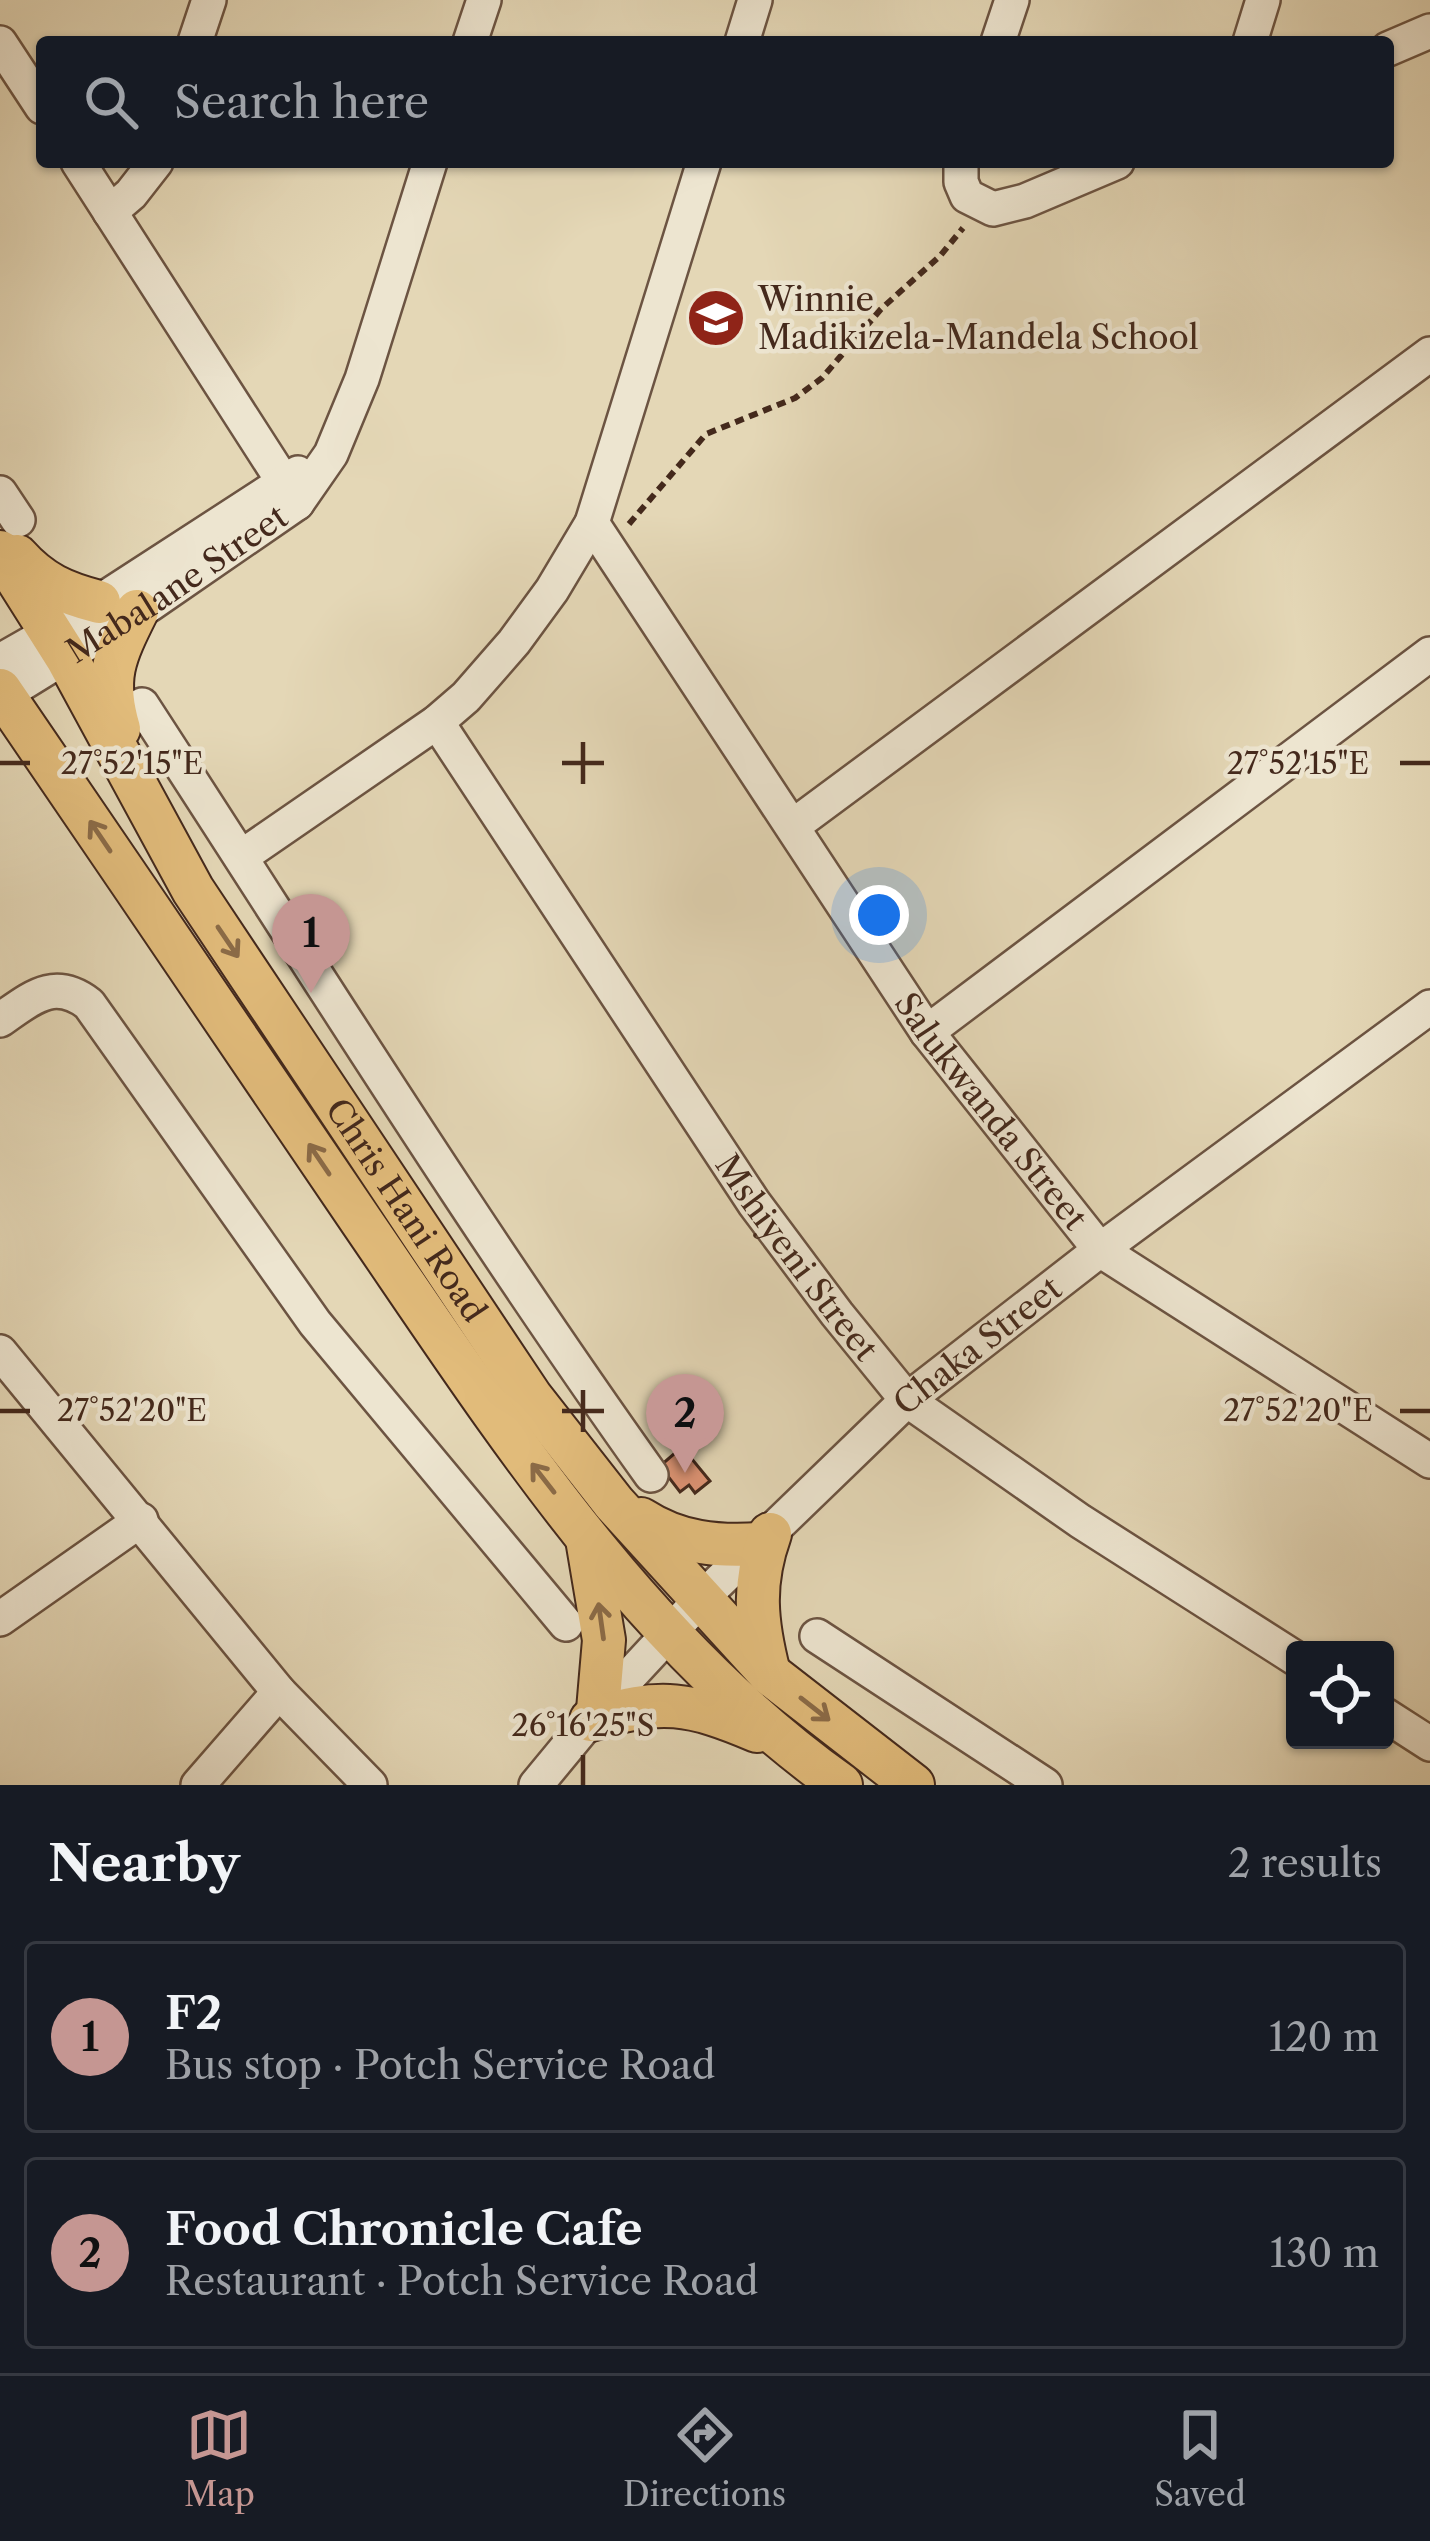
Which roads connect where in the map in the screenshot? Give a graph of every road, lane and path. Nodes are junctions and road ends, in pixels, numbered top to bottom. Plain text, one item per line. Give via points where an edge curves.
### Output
1 (209, 0) edge
2 (484, 0) edge
3 (755, 0) edge
4 (1012, 0) edge
5 (1263, 0) edge
6 (1430, 32) edge
7 (197, 36) edge
8 (472, 36) edge
9 (744, 36) edge
10 (1000, 36) edge
11 (1252, 36) edge
12 (0, 43) edge
13 (1394, 47) edge
14 (36, 98) edge
15 (82, 168) edge
16 (151, 168) edge
17 (428, 168) edge
18 (702, 168) edge
19 (961, 168) edge
20 (1103, 168) edge
21 (973, 201) junction
22 (110, 212) junction
23 (1430, 354) edge
24 (290, 492) junction
25 (4, 525) edge
26 (601, 536) junction
27 (118, 607) junction
28 (59, 645) junction
29 (1430, 654) edge
30 (1, 686) edge
31 (142, 705) dead end
32 (437, 722) junction
33 (0, 743) edge
34 (54, 769) junction
35 (155, 824) junction
36 (793, 826) junction
37 (241, 857) junction
38 (1430, 1007) edge
39 (0, 1020) edge
40 (927, 1032) junction
41 (1100, 1250) junction
42 (0, 1352) edge
43 (908, 1400) junction
44 (1430, 1461) edge
45 (651, 1475) dead end
46 (600, 1518) junction
47 (141, 1520) junction
48 (765, 1539) junction
49 (701, 1599) junction
50 (0, 1618) edge
51 (566, 1624) dead end
52 (669, 1634) junction
53 (817, 1636) dead end
54 (1286, 1652) edge
55 (770, 1674) junction
56 (279, 1692) junction
57 (595, 1715) junction
58 (1394, 1721) edge
59 (780, 1741) junction
60 (1430, 1744) edge
61 (198, 1785) edge
62 (370, 1785) edge
63 (536, 1785) edge
64 (841, 1785) edge
65 (913, 1785) edge
66 (1045, 1785) edge

1 - 7 street
2 - 8 street
3 - 9 street
4 - 10 street
5 - 11 street
6 - 13 street
12 - 14 street
15 - 22 street
16 - 22 street
17 - 24 street, Mabalane Street via 331,454
18 - 26 street
19 - 21 street
20 - 21 street via 1010,207
21 - 26 path via 940,256 880,309 822,378 795,398 706,434
22 - 24 street
23 - 36 street
24 - 27 street, Mabalane Street
25 - 27 main road via 36,578
25 - 28 main road, Chris Hani Road
26 - 32 street
26 - 36 street, Salukwanda Street
27 - 28 street, Mabalane Street
27 - 35 main road via 110,681 124,746
28 - 30 street, Mabalane Street
28 - 35 main road, Chris Hani Road
29 - 40 street
30 - 34 main road, Chris Hani Road
31 - 37 street
32 - 37 street
32 - 43 street, Mshiyeni Street via 754,1203
33 - 34 main road
46 -> 34 main road, Chris Hani Road via 495,1417
35 -> 46 main road, Chris Hani Road via 531,1397
36 - 40 street, Salukwanda Street
37 - 45 street via 538,1317
38 - 41 street, Chaka Street
39 - 51 street via 53,991 89,1004 315,1323
40 - 41 street, Salukwanda Street
41 - 43 street, Chaka Street
41 - 44 street, Salukwanda Street
42 - 47 street
43 - 48 street, Chaka Street
43 - 54 street, Mshiyeni Street
46 - 48 main road via 688,1541 728,1546
46 - 49 main road, Chris Hani Road
46 - 52 main road, Chris Hani Road
57 -> 46 main road via 604,1640
47 - 50 street
47 - 56 street
48 - 49 street, Chaka Street
48 - 55 main road via 755,1598
49 - 52 street, Chaka Street
49 - 55 main road, Chris Hani Road
52 - 57 street, Chaka Street
52 - 59 main road, Chris Hani Road
53 - 66 street
55 -> 65 main road, Chris Hani Road
56 - 61 street
56 - 62 street
57 - 59 main road via 660,1703 693,1706
57 - 63 street, Chaka Street
58 - 60 street
59 - 64 main road, Chris Hani Road

